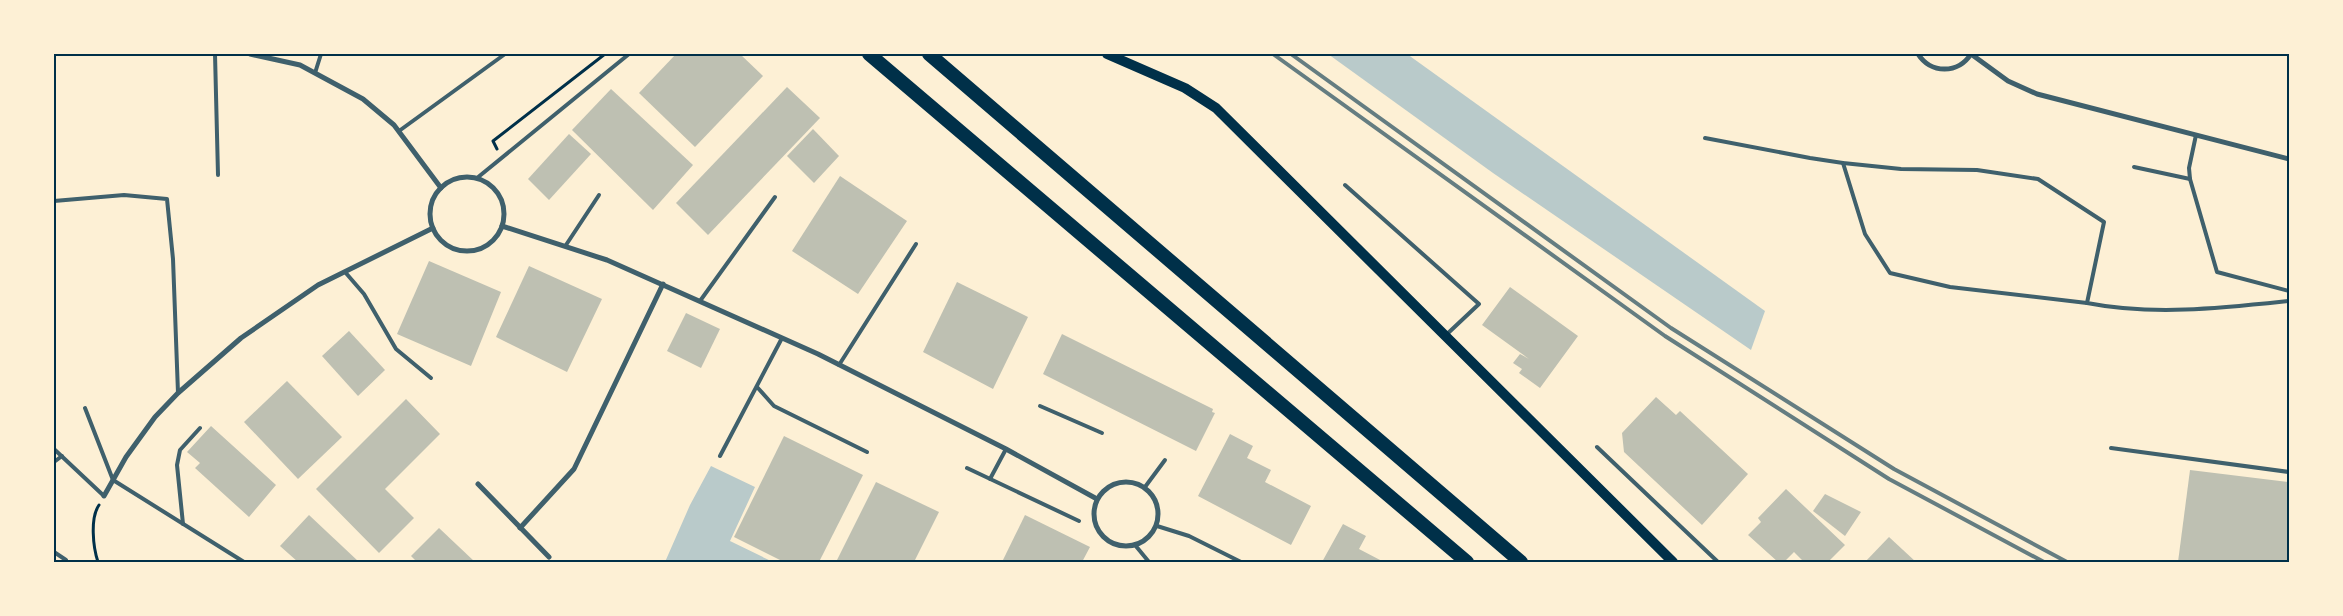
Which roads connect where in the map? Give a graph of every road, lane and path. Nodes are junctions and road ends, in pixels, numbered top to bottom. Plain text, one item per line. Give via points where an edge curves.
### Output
1 (215, 54) edge
2 (250, 54) edge
3 (321, 54) edge
4 (505, 54) edge
5 (605, 54) edge
6 (629, 54) edge
7 (869, 54) edge
8 (929, 54) edge
9 (1107, 54) edge
10 (1918, 54) edge
11 (1971, 54) edge
12 (314, 73) junction
13 (399, 131) junction
14 (2196, 135) junction
15 (1705, 138) dead end
16 (502, 157) junction
17 (2289, 159) edge
18 (1843, 162) junction
19 (2134, 167) dead end
20 (218, 175) dead end
21 (477, 178) junction
22 (2190, 179) junction
23 (1345, 185) dead end
24 (442, 188) junction
25 (600, 195) dead end
26 (775, 197) dead end
27 (54, 201) edge
28 (502, 226) junction
29 (432, 228) junction
30 (916, 244) dead end
31 (566, 245) junction
32 (345, 272) junction
33 (663, 284) junction
34 (2289, 291) edge
35 (700, 301) junction
36 (2289, 301) edge
37 (2087, 303) junction
38 (1446, 335) junction
39 (782, 338) junction
40 (839, 365) junction
41 (431, 378) dead end
42 (757, 387) junction
43 (178, 393) junction
44 (1040, 406) dead end
45 (85, 408) dead end
46 (200, 428) dead end
47 (1102, 433) dead end
48 (1597, 447) dead end
49 (2111, 448) dead end
50 (54, 449) edge
51 (1006, 449) junction
52 (867, 452) dead end
53 (62, 456) junction
54 (720, 456) dead end
55 (1165, 460) dead end
56 (54, 462) edge
57 (967, 468) dead end
58 (2289, 472) edge
59 (990, 479) junction
60 (113, 480) junction
61 (478, 484) dead end
62 (1145, 487) junction
63 (104, 496) junction
64 (1097, 499) junction
65 (1079, 521) dead end
66 (182, 524) junction
67 (1157, 526) junction
68 (520, 528) junction
69 (1135, 546) junction
70 (54, 552) edge
71 (549, 557) dead end
72 (66, 560) dead end
73 (98, 562) edge
74 (244, 562) edge
75 (1149, 562) edge
76 (1241, 562) edge
77 (1467, 562) edge
78 (1521, 562) edge
79 (1673, 562) edge
80 (1718, 562) edge

1 - 20 lane
2 - 12 street via 300,65
3 - 12 lane
4 - 13 lane
5 - 16 path via 493,141
6 - 16 lane
7 - 77 highway
8 - 78 highway
9 - 38 main road via 1185,88 1216,108
10 - 11 street via 1926,64 1944,69 1958,66
11 - 14 street via 2008,81 2037,94
12 - 13 street via 363,99
13 - 24 street
14 - 17 street
14 - 22 lane
15 - 18 lane
16 - 21 lane
18 - 37 lane via 1865,234 1890,273 1950,286
18 - 37 lane via 1901,169 1977,170 2038,179 2104,222
19 - 22 lane
21 - 24 street via 458,178
21 - 28 street via 488,184 499,197 504,214
22 - 34 lane via 2217,272
23 - 38 lane via 1479,304
24 - 29 street via 431,206
25 - 31 lane
26 - 35 lane
27 - 43 lane via 124,195 167,199 173,259
28 - 29 street via 486,246 474,250 449,246
28 - 31 street
29 - 32 street
30 - 40 lane
31 - 33 street
32 - 41 lane via 364,294 396,349
32 - 43 street via 318,285 242,338
33 - 35 street
33 - 68 street via 574,469
35 - 39 street
36 - 37 lane via 2168,310 2125,310
38 - 79 main road
39 - 40 street
39 - 42 lane
40 - 51 street
42 - 52 lane via 774,406
42 - 54 lane
43 - 60 street via 155,417
44 - 47 lane
45 - 60 lane
46 - 66 lane via 180,450 177,465
48 - 80 lane
49 - 58 lane
50 - 53 lane
51 - 59 lane
51 - 64 street
53 - 56 lane
53 - 63 lane
55 - 62 lane
57 - 59 lane
59 - 65 lane
60 - 63 street
60 - 66 lane
61 - 68 street
62 - 64 street via 1129,482 1113,484
62 - 67 street via 1158,504
63 - 73 path via 94,512
64 - 69 street via 1094,520 1098,530 1114,544
66 - 74 lane
67 - 69 street via 1151,535
67 - 76 lane via 1189,536
68 - 71 street
69 - 75 lane
70 - 72 lane

